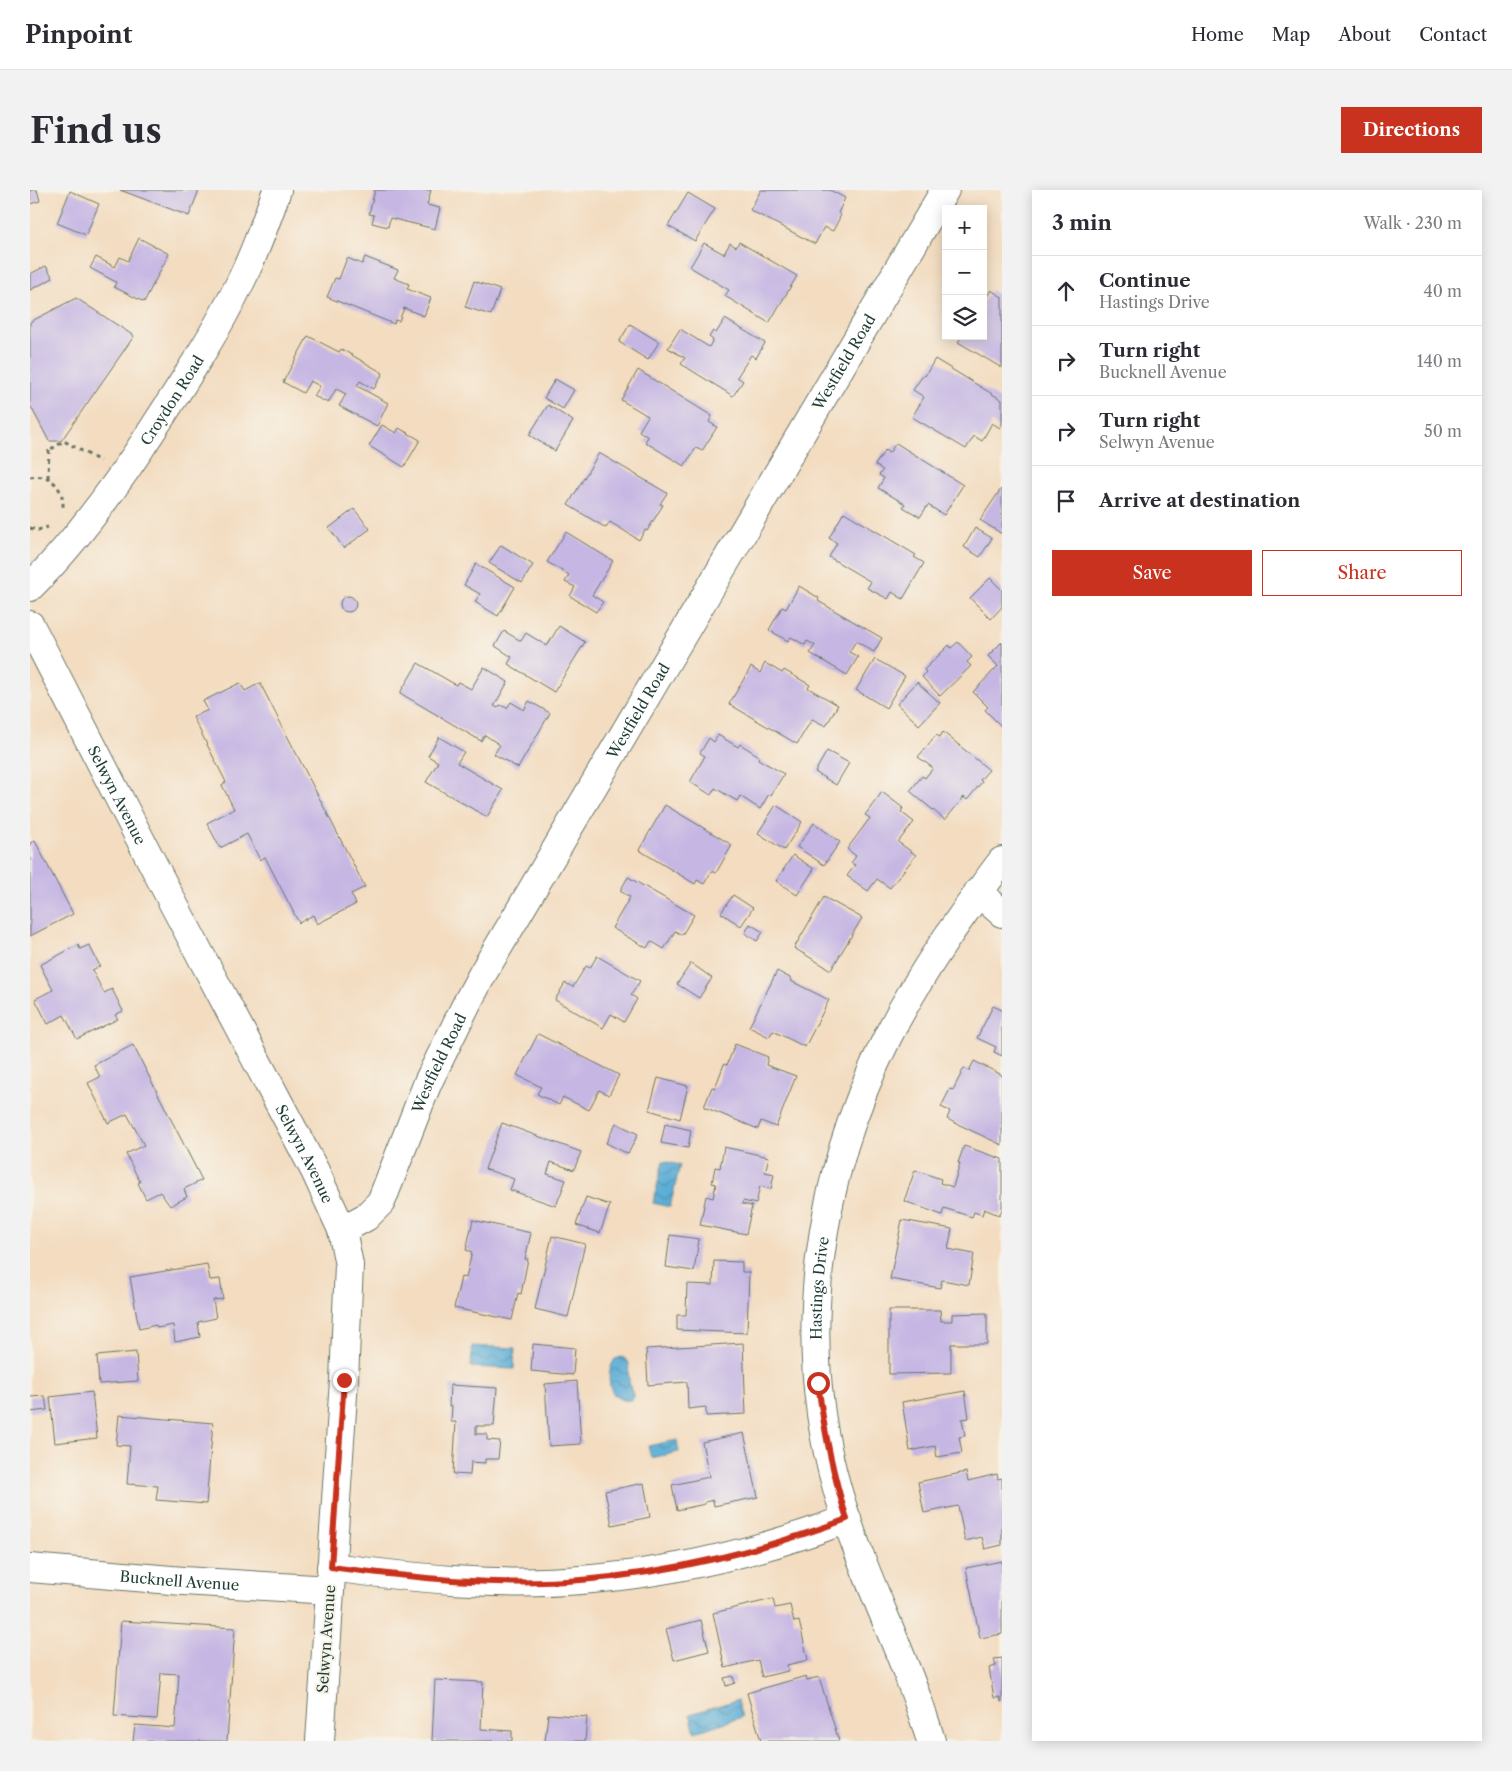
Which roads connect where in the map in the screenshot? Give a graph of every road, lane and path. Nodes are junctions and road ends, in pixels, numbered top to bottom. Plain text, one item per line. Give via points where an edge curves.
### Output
1 (277, 190) edge
2 (945, 190) edge
3 (100, 462) dead end
4 (30, 477) edge
5 (48, 478) junction
6 (64, 508) dead end
7 (30, 528) edge
8 (48, 528) dead end
9 (30, 588) edge
10 (30, 625) edge
11 (1002, 861) edge
12 (978, 892) junction
13 (1002, 913) edge
14 (342, 1230) junction
15 (847, 1519) junction
16 (30, 1568) edge
17 (330, 1579) junction
18 (320, 1741) edge
19 (931, 1741) edge

1 - 9 street, Croydon Road via 239,287 200,355 115,485 57,560
2 - 14 street, Westfield Road via 483,973 428,1082 381,1202 366,1217
3 - 5 path via 64,441 49,448
4 - 5 path
5 - 6 path via 61,490
7 - 8 path
10 - 14 street, Selwyn Avenue via 315,1171
11 - 12 street, Hastings Drive
12 - 13 street
12 - 15 street, Hastings Drive via 928,965 889,1035 852,1120 830,1195 818,1274 817,1358 829,1454
14 - 17 street, Selwyn Avenue via 349,1281
15 - 17 street, Bucknell Avenue via 798,1536 707,1560 636,1574 581,1580 480,1581 390,1574
15 - 19 street, Hastings Drive
16 - 17 street, Bucknell Avenue via 183,1581
17 - 18 street, Selwyn Avenue

